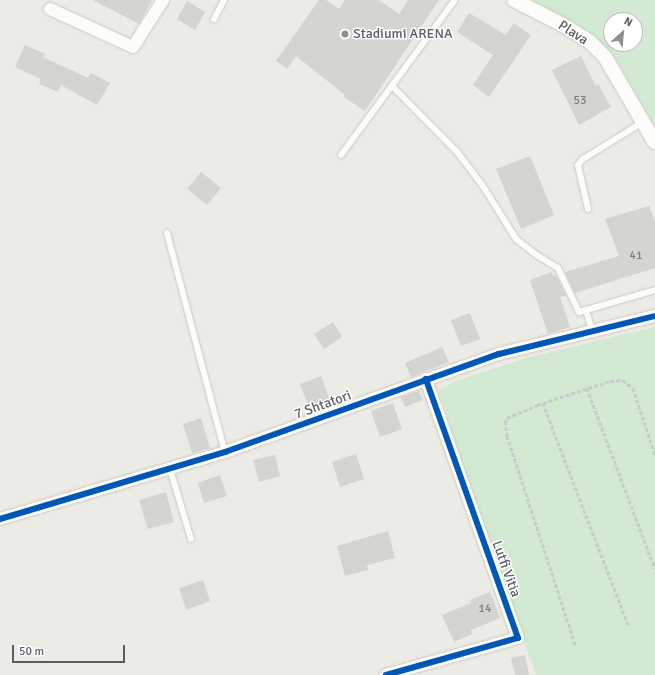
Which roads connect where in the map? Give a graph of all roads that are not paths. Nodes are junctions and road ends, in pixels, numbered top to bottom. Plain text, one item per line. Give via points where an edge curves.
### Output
1 (163, 0) edge
2 (224, 0) edge
3 (455, 0) edge
4 (514, 0) edge
5 (50, 9) dead end
6 (214, 19) dead end
7 (392, 86) junction
8 (644, 122) junction
9 (655, 143) edge
10 (341, 155) dead end
11 (588, 209) dead end
12 (167, 233) dead end
13 (655, 290) edge
14 (586, 310) junction
15 (655, 316) edge
16 (592, 331) junction
17 (426, 379) junction
18 (225, 452) junction
19 (170, 469) junction
20 (0, 519) edge
21 (191, 539) dead end
22 (386, 675) edge

1 - 5 street via 133,47
2 - 6 lane
3 - 7 lane
4 - 8 street, Plava via 590,42 616,73
7 - 10 lane
7 - 14 lane via 458,153 483,186 516,239 558,268 579,312
8 - 9 street, Plava
8 - 11 lane via 583,159 578,165
12 - 18 lane
13 - 14 lane
14 - 16 lane
15 - 16 street, 7 Shtatori
16 - 17 street, 7 Shtatori via 499,354
17 - 18 street, 7 Shtatori
17 - 22 street, Lutfi Vitia via 518,638
18 - 19 street, 7 Shtatori
19 - 20 street, 7 Shtatori
19 - 21 lane

